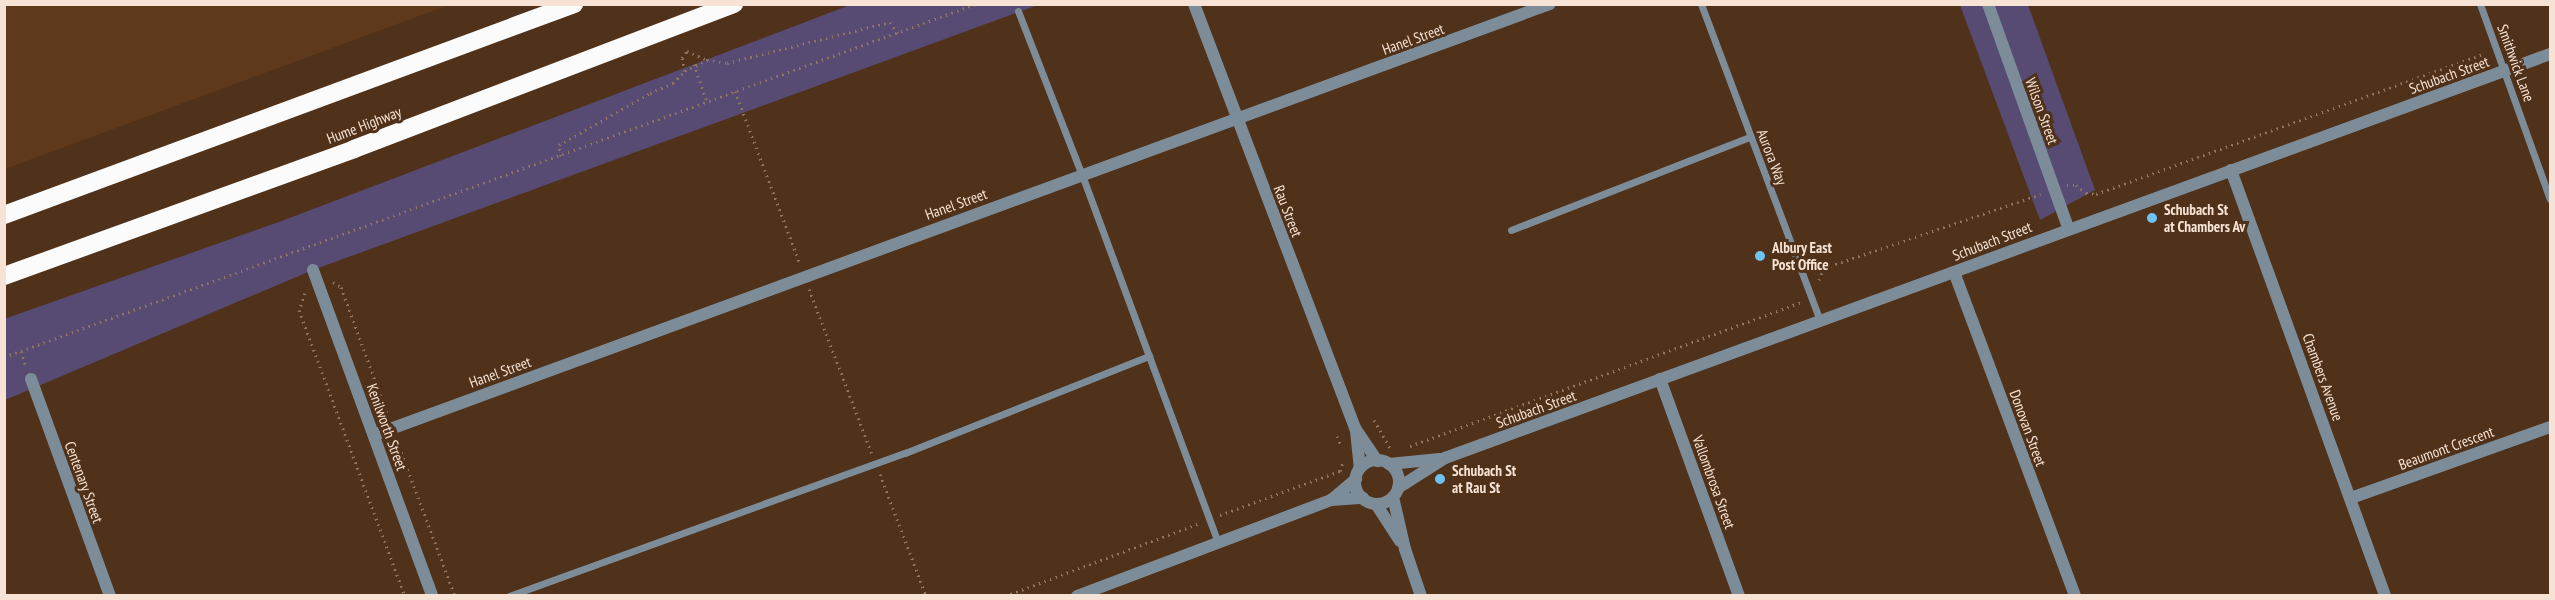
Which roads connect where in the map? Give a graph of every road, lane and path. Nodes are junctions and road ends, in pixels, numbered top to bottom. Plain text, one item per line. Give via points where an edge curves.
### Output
1 (574, 4) edge
2 (734, 4) edge
3 (976, 4) edge
4 (1194, 4) edge
5 (1550, 4) edge
6 (1701, 4) edge
7 (1988, 4) edge
8 (2480, 4) edge
9 (1018, 11) dead end
10 (898, 34) junction
11 (2496, 49) junction
12 (2550, 54) edge
13 (707, 60) junction
14 (694, 64) junction
15 (685, 71) junction
16 (2504, 71) junction
17 (707, 102) junction
18 (1237, 120) junction
19 (1750, 137) junction
20 (561, 156) junction
21 (2231, 171) junction
22 (1082, 175) junction
23 (2054, 189) junction
24 (2550, 199) edge
25 (4, 215) edge
26 (2068, 228) junction
27 (1511, 230) dead end
28 (312, 270) dead end
29 (1954, 272) junction
30 (4, 276) edge
31 (1811, 298) junction
32 (1820, 320) junction
33 (1149, 356) junction
34 (4, 357) edge
35 (31, 379) dead end
36 (1660, 379) junction
37 (1374, 420) dead end
38 (2550, 427) edge
39 (1355, 428) junction
40 (374, 435) junction
41 (1337, 436) dead end
42 (1401, 449) dead end
43 (1344, 451) dead end
44 (1344, 458) dead end
45 (1445, 458) junction
46 (1386, 459) junction
47 (876, 462) junction
48 (1358, 474) junction
49 (1396, 492) junction
50 (1363, 498) junction
51 (2351, 498) junction
52 (1331, 500) junction
53 (1376, 504) junction
54 (1209, 519) junction
55 (1218, 543) junction
56 (1405, 549) junction
57 (1100, 592) edge
58 (110, 596) edge
59 (432, 596) edge
60 (510, 596) edge
61 (926, 596) edge
62 (1005, 596) edge
63 (1077, 596) edge
64 (1421, 596) edge
65 (1739, 596) edge
66 (2074, 596) edge
67 (2385, 596) edge

1 - 25 highway
2 - 30 highway, Hume Highway via 354,149
3 - 10 path
4 - 18 street, Rau Street
5 - 18 street, Hanel Street
6 - 19 lane, Aurora Way
7 - 23 street, Wilson Street
8 - 11 lane, Smithwick Lane
9 - 22 lane
10 - 13 path via 890,22 727,63
10 - 17 path
11 - 16 lane, Smithwick Lane
11 - 23 path via 2096,194 2072,184
12 - 16 street, Schubach Street
13 - 14 path
13 - 15 path via 687,51 682,58
14 - 15 path
14 - 17 path
15 - 20 path via 673,83 559,145
16 - 21 street, Schubach Street
16 - 24 lane, Smithwick Lane
17 - 20 path
18 - 22 street, Hanel Street
18 - 39 street, Rau Street
19 - 27 lane
19 - 31 lane, Aurora Way
20 - 34 path
21 - 26 street, Schubach Street
21 - 51 street, Chambers Avenue
22 - 33 lane
22 - 40 street, Hanel Street
23 - 26 street, Wilson Street
23 - 31 path via 1824,268
26 - 29 street, Schubach Street
28 - 40 street, Kenilworth Street
29 - 32 street, Schubach Street
29 - 66 street, Donovan Street
31 - 32 lane, Aurora Way
31 - 42 path
32 - 36 street, Schubach Street
33 - 47 lane
33 - 54 lane
35 - 58 street, Centenary Street
36 - 45 street, Schubach Street
36 - 65 street, Vallombrosa Street
37 - 46 path
38 - 51 street, Beaumont Crescent
39 - 46 street, Rau Street
39 - 48 street, Rau Street
40 - 59 street, Kenilworth Street
41 - 43 path
44 - 54 path via 1340,471
45 - 46 street, Schubach Street
45 - 49 street, Schubach Street
46 - 48 street
46 - 49 street via 1396,472
47 - 60 lane
47 - 61 path
48 - 50 street via 1357,490
48 - 52 street
49 - 53 street
49 - 56 street
50 - 52 street
50 - 53 street
51 - 67 street, Chambers Avenue
52 - 55 street
53 - 56 street
54 - 55 lane
54 - 62 path
55 - 57 street
56 - 64 street
57 - 63 street

